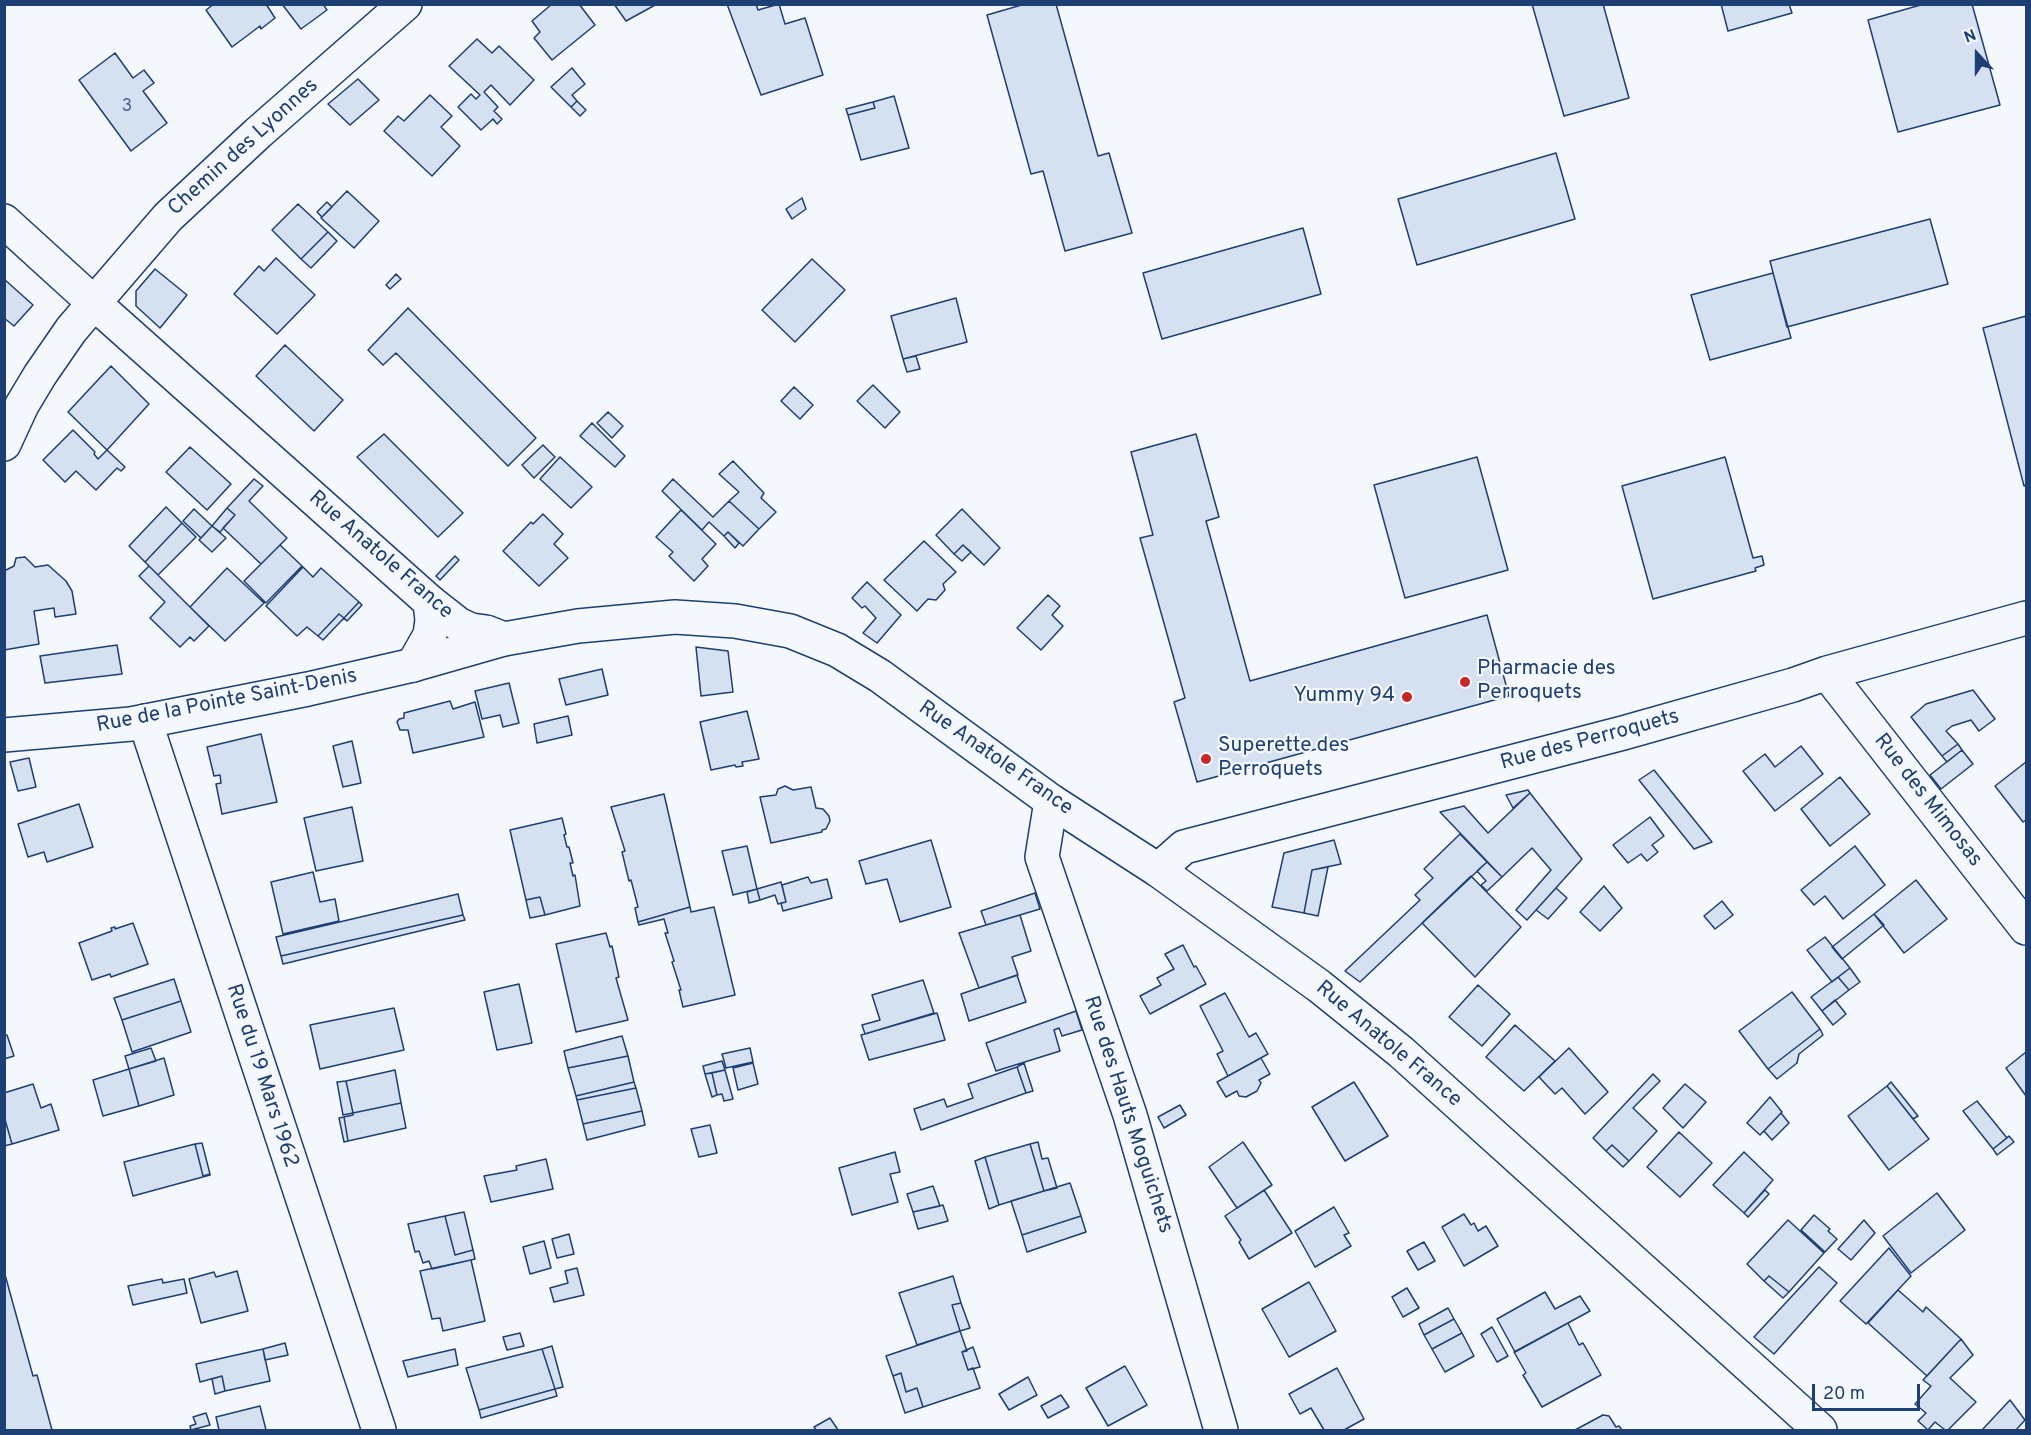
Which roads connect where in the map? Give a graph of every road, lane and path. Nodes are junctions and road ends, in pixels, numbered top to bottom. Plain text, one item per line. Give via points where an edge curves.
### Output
1 (405, 4) edge
2 (4, 221) edge
3 (94, 303) junction
4 (4, 444) edge
5 (430, 602) junction
6 (2026, 618) edge
7 (504, 639) junction
8 (413, 665) junction
9 (1827, 673) junction
10 (145, 721) junction
11 (4, 735) edge
12 (1051, 801) junction
13 (1158, 870) junction
14 (2026, 928) edge
15 (379, 1431) edge
16 (1221, 1431) edge
17 (1820, 1431) edge

1 - 3 street, Chemin des Lyonnes via 168,217
2 - 3 street, Rue Anatole France
3 - 4 street, Chemin des Lyonnes via 40,375
3 - 5 street, Rue Anatole France
5 - 7 street, Rue Anatole France via 458,624
5 - 8 street via 430,635
6 - 9 street, Rue des Perroquets
7 - 8 street, Rue de la Pointe Saint-Denis
7 - 12 street, Rue Anatole France via 578,626 675,617 735,621 790,631 837,650 880,676
8 - 10 street, Rue de la Pointe Saint-Denis
9 - 13 street, Rue des Perroquets via 1623,733 1184,847
9 - 14 street, Rue des Mimosas
10 - 11 street, Rue de la Pointe Saint-Denis
10 - 15 street, Rue du 19 Mars 1962
12 - 13 street, Rue Anatole France
12 - 16 street, Rue des Hauts Moguichets via 1042,857 1130,1114
13 - 17 street, Rue Anatole France via 1319,986 1401,1052

